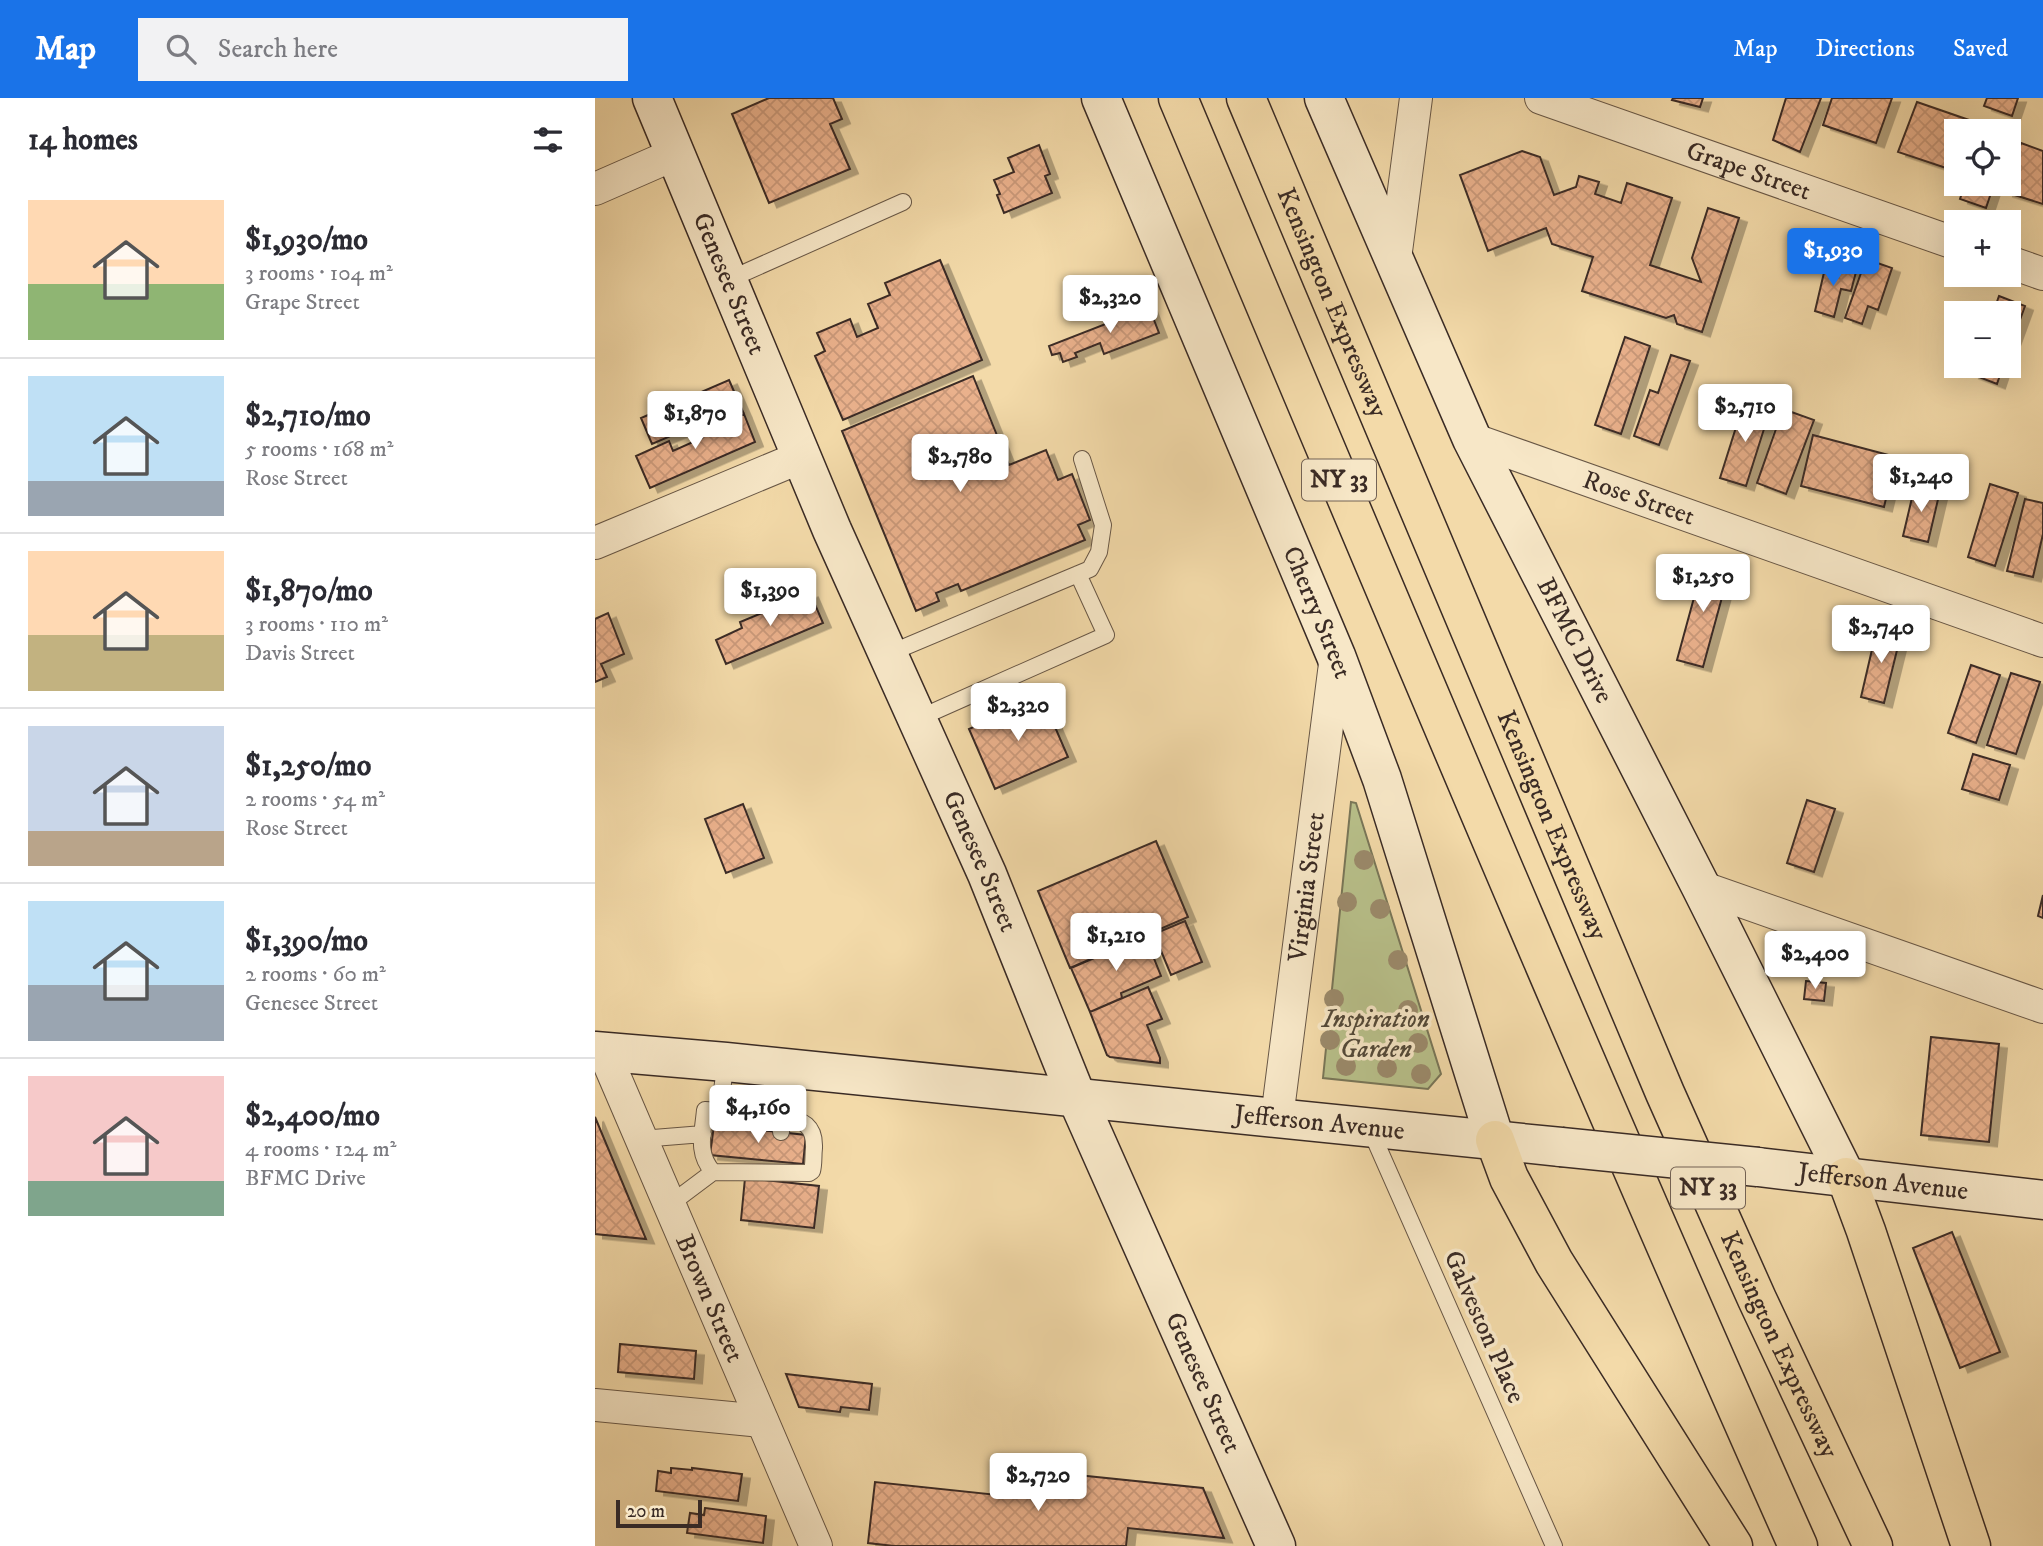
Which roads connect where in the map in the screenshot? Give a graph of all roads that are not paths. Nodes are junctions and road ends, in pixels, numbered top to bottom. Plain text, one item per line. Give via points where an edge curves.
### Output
1 (652, 98) edge
2 (1101, 98) edge
3 (1178, 98) edge
4 (1246, 98) edge
5 (1324, 98) edge
6 (1416, 98) edge
7 (1541, 98) edge
8 (675, 153) junction
9 (595, 189) edge
10 (902, 202) dead end
11 (1944, 239) edge
12 (1395, 258) junction
13 (2021, 266) edge
14 (2043, 274) edge
15 (728, 280) junction
16 (1472, 439) junction
17 (801, 457) junction
18 (1082, 459) dead end
19 (595, 543) edge
20 (1078, 574) junction
21 (2043, 641) edge
22 (888, 654) junction
23 (1336, 656) junction
24 (917, 720) junction
25 (1701, 887) junction
26 (2043, 1007) edge
27 (599, 1051) edge
28 (726, 1062) junction
29 (791, 1069) junction
30 (1077, 1098) junction
31 (719, 1111) junction
32 (783, 1115) junction
33 (1277, 1118) junction
34 (1369, 1127) junction
35 (781, 1132) dead end
36 (703, 1134) junction
37 (641, 1139) junction
38 (1495, 1140) junction
39 (713, 1172) junction
40 (1846, 1177) junction
41 (2043, 1200) edge
42 (669, 1205) junction
43 (595, 1405) edge
44 (762, 1421) junction
45 (816, 1546) edge
46 (1276, 1546) edge
47 (1554, 1546) edge
48 (1733, 1546) edge
49 (1798, 1546) edge
50 (1873, 1546) edge
51 (1971, 1546) edge

1 - 8 street, Genesee Street
2 - 23 street, Cherry Street
3 - 49 highway, NY 33 via 1505,876
4 - 50 highway, Kensington Expressway / NY 33 via 1665,1094
5 - 12 street, BFMC Drive
6 - 12 street
7 - 11 street, Grape Street
8 - 9 street
8 - 15 street, Genesee Street
10 - 15 lane
12 - 16 street, BFMC Drive
13 - 14 street
15 - 17 street, Genesee Street
16 - 21 street, Rose Street
16 - 25 street, BFMC Drive
17 - 19 street
17 - 22 street, Genesee Street
18 - 20 lane via 1103,525 1099,552 1090,569
20 - 22 lane
20 - 24 lane via 1106,635
22 - 24 street, Genesee Street
23 - 33 street, Virginia Street
23 - 38 street, Cherry Street via 1382,779
24 - 30 street, Genesee Street via 987,874
25 - 26 street
25 - 40 street, BFMC Drive
27 - 28 street, Jefferson Avenue
27 - 37 street, Brown Street
28 - 29 street, Jefferson Avenue
28 - 31 lane
29 - 30 street, Jefferson Avenue
29 - 32 lane
30 - 33 street, Jefferson Avenue
30 - 46 street, Genesee Street
31 - 32 lane via 750,1121
31 - 36 lane via 705,1110
32 - 35 lane
32 - 39 lane via 812,1131 813,1168 809,1173 743,1165
33 - 34 street, Jefferson Avenue
34 - 38 street, Jefferson Avenue
34 - 47 lane, Galveston Place
36 - 37 lane
36 - 39 lane via 705,1163
37 - 42 street, Brown Street
38 - 40 street, Jefferson Avenue, bridge
38 - 48 highway via 1509,1178 1554,1262
39 - 42 lane
40 - 41 street, Jefferson Avenue
40 - 51 highway
42 - 44 street, Brown Street
43 - 44 street
44 - 45 street, Brown Street

